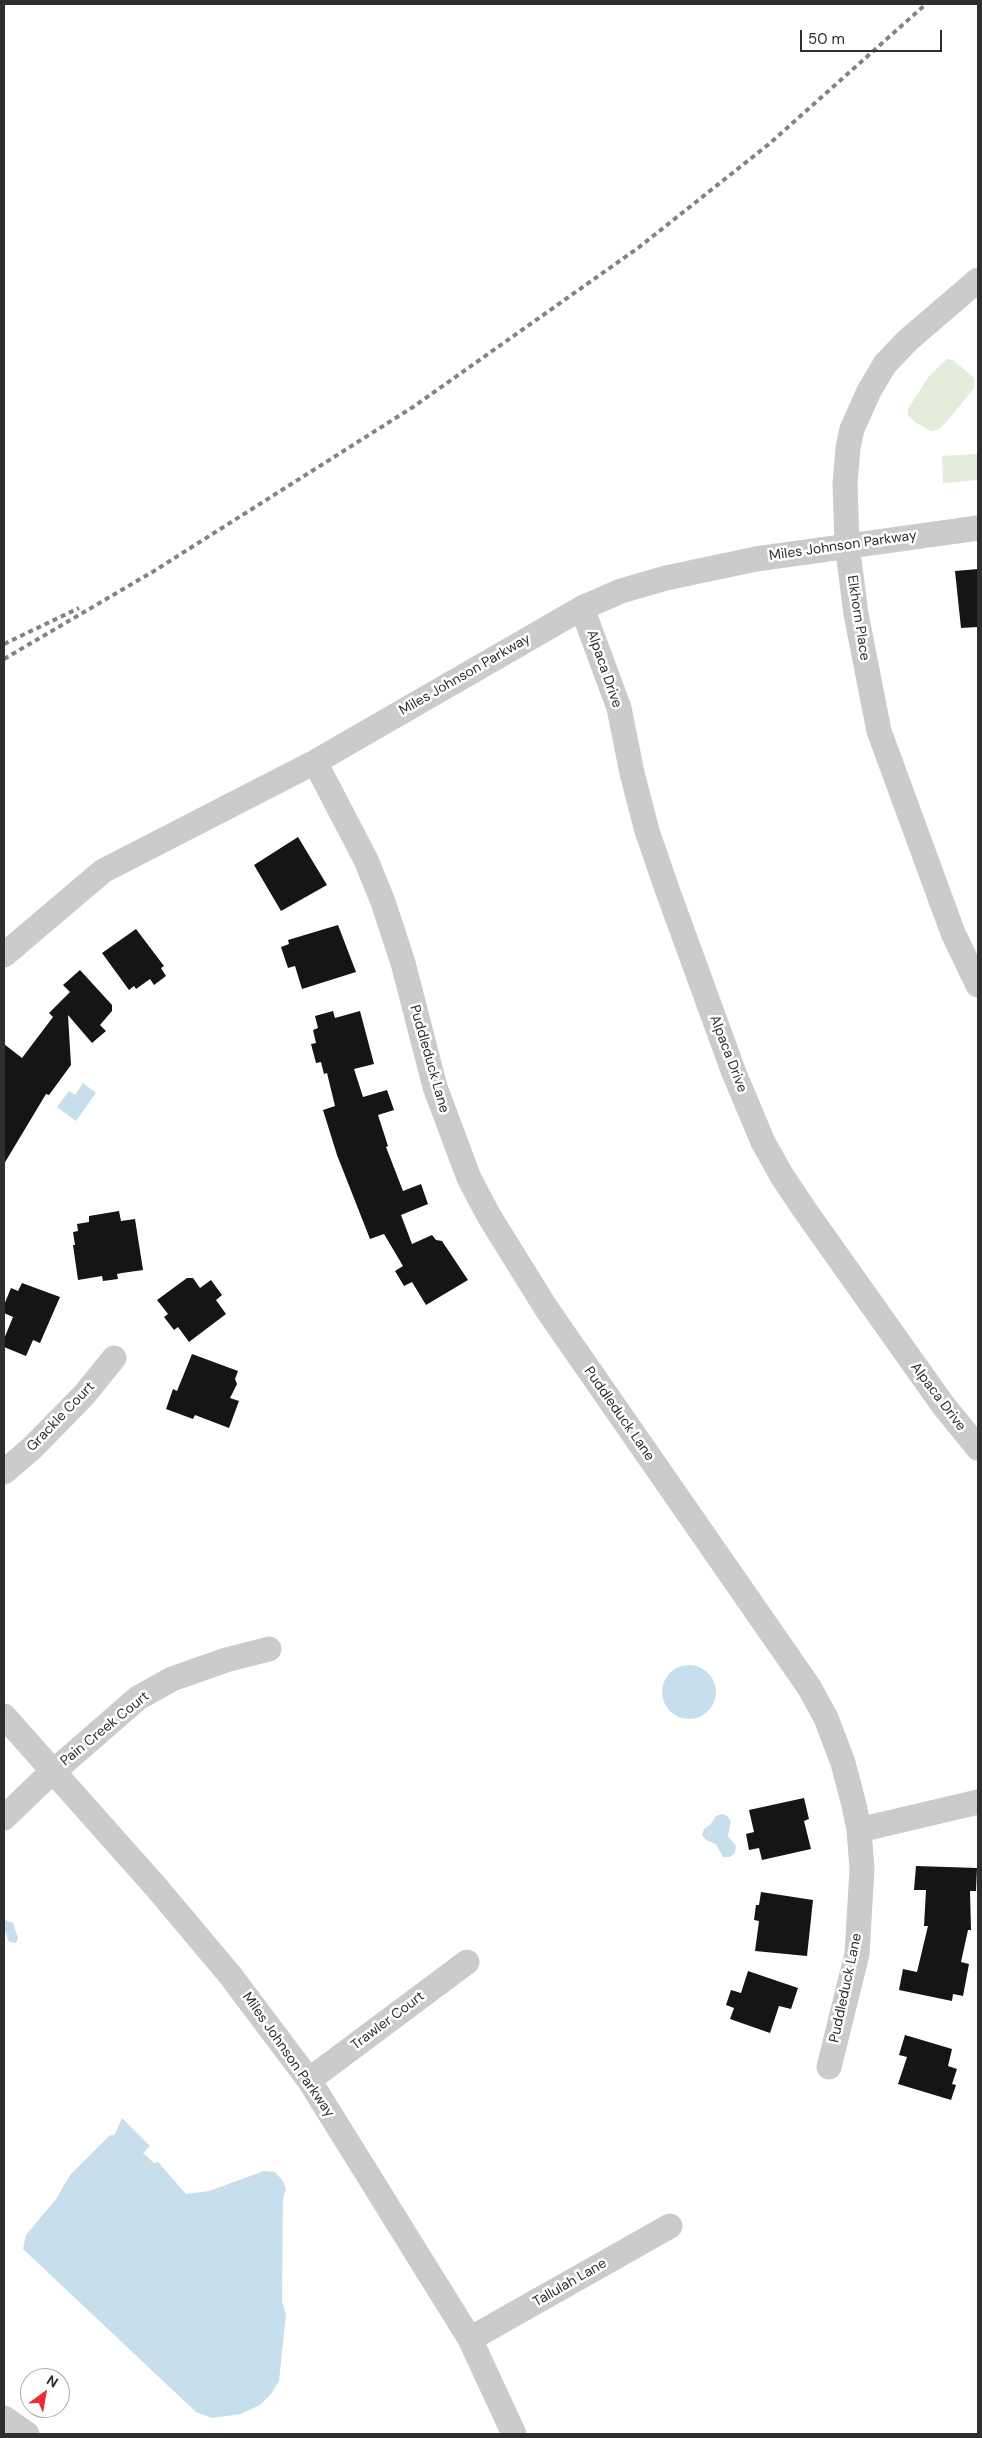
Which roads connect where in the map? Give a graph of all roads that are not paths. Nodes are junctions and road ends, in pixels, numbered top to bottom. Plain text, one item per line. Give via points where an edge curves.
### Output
1 (978, 280) edge
2 (978, 528) edge
3 (848, 544) junction
4 (582, 608) junction
5 (315, 762) junction
6 (4, 955) edge
7 (978, 984) edge
8 (114, 1358) dead end
9 (978, 1448) edge
10 (4, 1472) edge
11 (269, 1649) dead end
12 (4, 1716) edge
13 (54, 1772) junction
14 (978, 1802) edge
15 (4, 1818) edge
16 (859, 1830) junction
17 (467, 1962) dead end
18 (829, 2067) dead end
19 (309, 2080) junction
20 (670, 2226) dead end
21 (470, 2339) junction
22 (4, 2418) edge
23 (27, 2434) edge
24 (514, 2434) edge

1 - 3 street, Elkhorn Place via 908,340 885,364 869,391 848,448 845,484
2 - 3 street, Miles Johnson Parkway
3 - 4 street, Miles Johnson Parkway via 666,578 621,591
3 - 7 street, Elkhorn Place via 856,614 879,731 953,933
4 - 5 street, Miles Johnson Parkway
4 - 9 street, Alpaca Drive via 619,708 638,798 667,889 734,1073 763,1142 804,1209 943,1406
5 - 6 street, Miles Johnson Parkway via 102,871
5 - 16 street, Puddleduck Lane via 366,860 383,902 436,1087 466,1170 489,1216 546,1308 809,1687 826,1718 843,1763
8 - 10 street, Grackle Court via 84,1395
11 - 13 street, Pain Creek Court via 172,1679 138,1698
12 - 13 street, Miles Johnson Parkway
13 - 15 street, Pain Creek Court
13 - 19 street, Miles Johnson Parkway via 230,1975
14 - 16 street
16 - 18 street, Puddleduck Lane via 862,1879 857,1954
17 - 19 street, Trawler Court
19 - 21 street, Miles Johnson Parkway
20 - 21 street, Tallulah Lane
21 - 24 street, Miles Johnson Parkway
22 - 23 street

